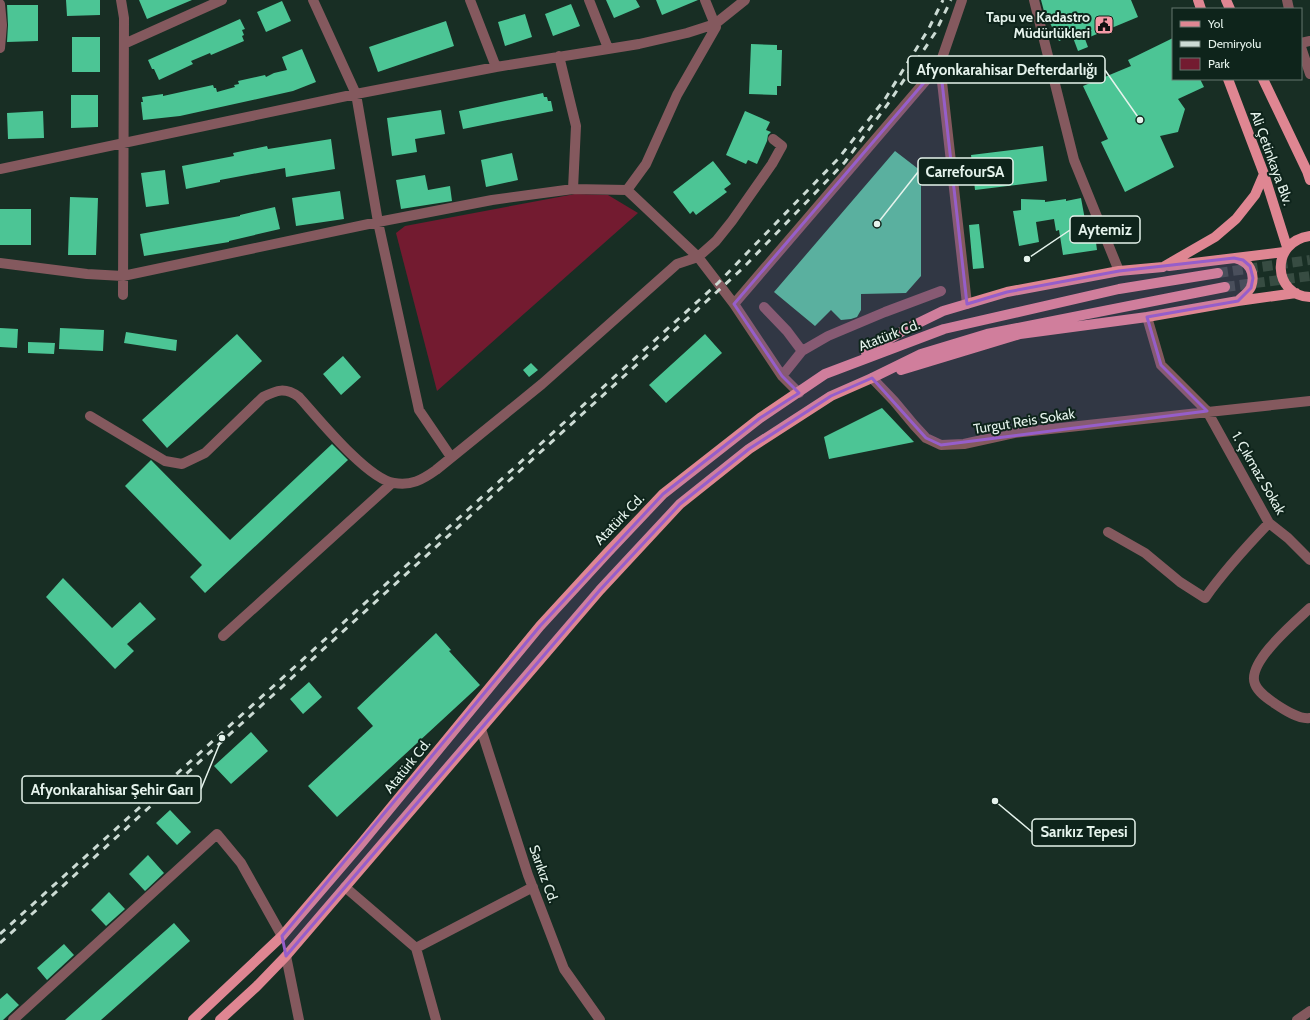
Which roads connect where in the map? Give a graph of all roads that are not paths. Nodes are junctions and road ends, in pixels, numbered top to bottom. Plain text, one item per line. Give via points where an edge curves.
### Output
1 (121, 0) edge
2 (222, 0) edge
3 (313, 0) edge
4 (470, 0) edge
5 (589, 0) edge
6 (705, 0) edge
7 (745, 0) edge
8 (962, 0) edge
9 (1034, 0) edge
10 (0, 4) edge
11 (715, 24) junction
12 (124, 44) junction
13 (0, 48) edge
14 (608, 48) junction
15 (1302, 50) edge
16 (558, 56) junction
17 (940, 64) junction
18 (496, 67) junction
19 (1310, 74) edge
20 (1228, 80) edge
21 (1264, 80) edge
22 (356, 94) junction
23 (773, 138) dead end
24 (124, 143) junction
25 (0, 168) edge
26 (1264, 174) junction
27 (1309, 175) edge
28 (573, 189) junction
29 (627, 190) junction
30 (378, 222) junction
31 (1310, 236) edge
32 (1286, 249) junction
33 (698, 257) junction
34 (1234, 258) junction
35 (0, 263) edge
36 (1163, 267) junction
37 (1119, 271) junction
38 (1218, 273) tunnel mouth
39 (123, 276) junction
40 (1225, 287) tunnel mouth
41 (941, 291) dead end
42 (1296, 292) junction
43 (123, 295) dead end
44 (1309, 299) edge
45 (1238, 301) junction
46 (734, 304) junction
47 (967, 304) junction
48 (764, 307) dead end
49 (1147, 317) junction
50 (802, 351) junction
51 (847, 366) junction
52 (782, 376) junction
53 (872, 378) junction
54 (799, 393) junction
55 (1310, 401) edge
56 (1207, 412) junction
57 (90, 416) dead end
58 (450, 458) junction
59 (392, 483) junction
60 (1269, 523) junction
61 (1108, 532) dead end
62 (1310, 560) edge
63 (1310, 608) edge
64 (223, 636) dead end
65 (1310, 718) edge
66 (481, 729) junction
67 (533, 887) junction
68 (345, 888) junction
69 (282, 936) junction
70 (416, 948) junction
71 (286, 956) junction
72 (1310, 1011) edge
73 (13, 1020) edge
74 (193, 1020) edge
75 (220, 1020) edge
76 (299, 1020) edge
77 (436, 1020) edge
78 (600, 1020) edge
79 (1296, 1020) edge

1 - 12 street
2 - 12 street
3 - 22 street
4 - 18 street
5 - 14 street
6 - 11 street
7 - 11 street
8 - 17 street
9 - 37 street via 1074,160
10 - 13 street
11 - 14 street via 653,41
11 - 29 street via 711,37 677,95 646,164
12 - 24 street
14 - 16 street
15 - 19 street
16 - 18 street
16 - 28 street via 576,126
17 - 46 street
17 - 47 street
18 - 22 street
20 - 26 main road, Ali Çetinkaya Blv.
21 - 27 main road, Ali Çetinkaya Blv.
22 - 24 street
22 - 30 street
23 - 33 street via 782,146 772,164 716,241
24 - 25 street
24 - 39 street
26 - 32 main road, Ali Çetinkaya Blv.
26 - 36 main road via 1255,196 1236,219 1215,237
28 - 29 street
28 - 30 street via 492,200
29 - 33 street
30 - 39 street
30 - 58 street via 419,410
31 - 32 main road via 1294,241
32 - 34 main road
32 - 42 main road via 1280,264 1281,273 1284,282
33 - 46 street
33 - 58 street via 677,264 542,384
34 - 36 main road
34 - 45 main road via 1243,260 1250,266 1252,278 1251,288
35 - 39 street
36 - 37 main road
37 - 47 main road via 1007,292
38 - 51 main road, Atatürk Cd. via 1119,290 954,326
39 - 43 street
40 - 53 main road via 987,334 921,354
41 - 50 street via 848,327
42 - 44 main road
42 - 45 main road
45 - 49 main road
46 - 52 street
47 - 51 main road via 943,311 906,329
48 - 50 street
49 - 53 main road via 1020,334
49 - 56 street, 1. Çıkmaz Sokak via 1161,365
50 - 52 street
51 - 54 main road, Atatürk Cd. via 825,374
52 - 54 street
53 - 56 street, Turgut Reis Sokak via 926,438 941,445 964,444 1014,433
53 - 66 main road via 831,396 749,449 680,504 600,590
54 - 69 main road, Atatürk Cd. via 760,418 663,494 540,626
55 - 56 street, Turgut Reis Sokak
56 - 60 street, 1. Çıkmaz Sokak
57 - 59 street via 166,461 182,464 204,453 263,397 274,391 286,390 299,397 366,468
58 - 59 street via 423,480 407,484
59 - 64 street
60 - 61 street via 1239,555 1205,598 1180,582 1145,553
60 - 62 street, 1. Çıkmaz Sokak
63 - 65 street via 1271,646 1261,659 1253,680 1257,688 1276,704 1298,716
66 - 67 street, Sarıkız Cd.
66 - 68 main road
67 - 70 street
67 - 78 street, Sarıkız Cd. via 564,969
68 - 70 street
68 - 71 main road
69 - 71 main road
69 - 73 street via 240,863 217,834
69 - 74 main road, Atatürk Cd.
70 - 77 street
71 - 75 main road
71 - 76 street
72 - 79 street

